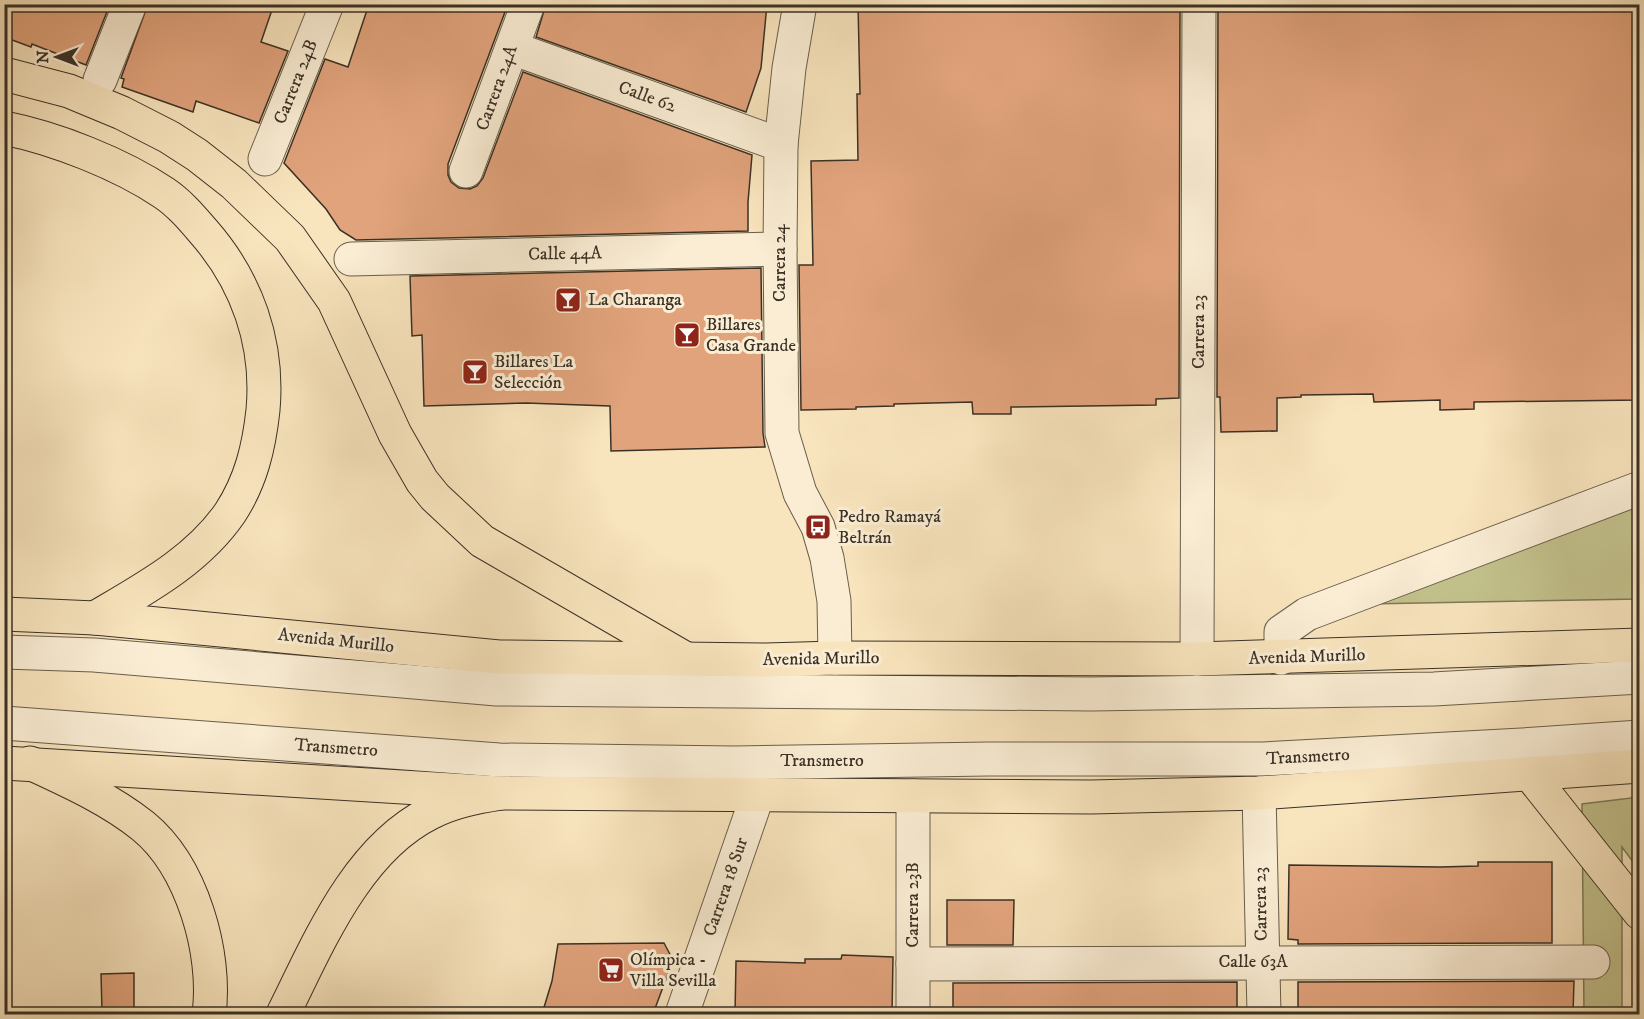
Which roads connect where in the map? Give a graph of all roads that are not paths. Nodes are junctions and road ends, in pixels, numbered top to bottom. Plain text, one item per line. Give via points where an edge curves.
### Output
1 (130, 4) edge
2 (327, 4) edge
3 (528, 4) edge
4 (800, 4) edge
5 (1199, 4) edge
6 (512, 48) junction
7 (4, 74) edge
8 (100, 80) dead end
9 (4, 128) edge
10 (781, 145) junction
11 (265, 159) dead end
12 (466, 171) dead end
13 (780, 249) junction
14 (351, 259) dead end
15 (1640, 488) edge
16 (4, 614) edge
17 (95, 618) junction
18 (1640, 645) edge
19 (4, 652) edge
20 (686, 658) junction
21 (835, 658) junction
22 (1281, 658) junction
23 (1197, 659) junction
24 (1640, 677) edge
25 (4, 723) edge
26 (1640, 737) edge
27 (17, 763) edge
28 (1640, 766) edge
29 (1529, 773) junction
30 (501, 793) junction
31 (1259, 793) junction
32 (758, 794) junction
33 (913, 796) junction
34 (1640, 913) edge
35 (1263, 962) junction
36 (1593, 962) dead end
37 (913, 964) junction
38 (209, 1014) edge
39 (284, 1014) edge
40 (682, 1014) edge
41 (913, 1014) edge
42 (1264, 1014) edge

1 - 8 street
2 - 11 street, Carrera 24B
3 - 6 street, Carrera 24A
4 - 10 street, Carrera 24
5 - 23 street, Carrera 23
6 - 10 street, Calle 62
6 - 12 street, Carrera 24A
7 - 20 main road via 69,91 122,113 169,137 234,184 290,238 334,301 395,434 435,497 482,541
9 - 17 main road via 70,147 124,170 165,194 187,213 235,274 260,341 264,376 261,426 256,454 239,498 215,531 186,558
10 - 13 street, Carrera 24
13 - 14 street, Calle 44A
13 - 21 street, Carrera 24 via 782,433 800,493 818,527 827,558 834,601
15 - 22 street via 1307,614 1281,632
16 - 17 main road, Avenida Murillo
17 - 20 main road, Avenida Murillo via 499,657
18 - 22 main road, Avenida Murillo
19 - 24 street via 94,655 497,688 1091,694 1434,689
20 - 21 main road, Avenida Murillo
21 - 23 main road, Avenida Murillo
22 - 23 main road, Avenida Murillo
25 - 26 street, Transmetro via 499,760 734,763 1263,759
27 - 30 main road
27 - 38 main road via 114,805 143,826 171,858 191,895 201,925 211,986
28 - 29 main road
29 - 31 main road
29 - 34 main road
30 - 32 main road
30 - 39 main road via 468,799 430,813 386,845 346,897
31 - 33 main road
31 - 35 street, Carrera 23
32 - 33 main road
32 - 40 street, Carrera 18 Sur
33 - 37 street, Carrera 23B
35 - 36 street, Calle 63A
35 - 37 street, Calle 63A
35 - 42 street, Carrera 23
37 - 41 street, Carrera 23B

